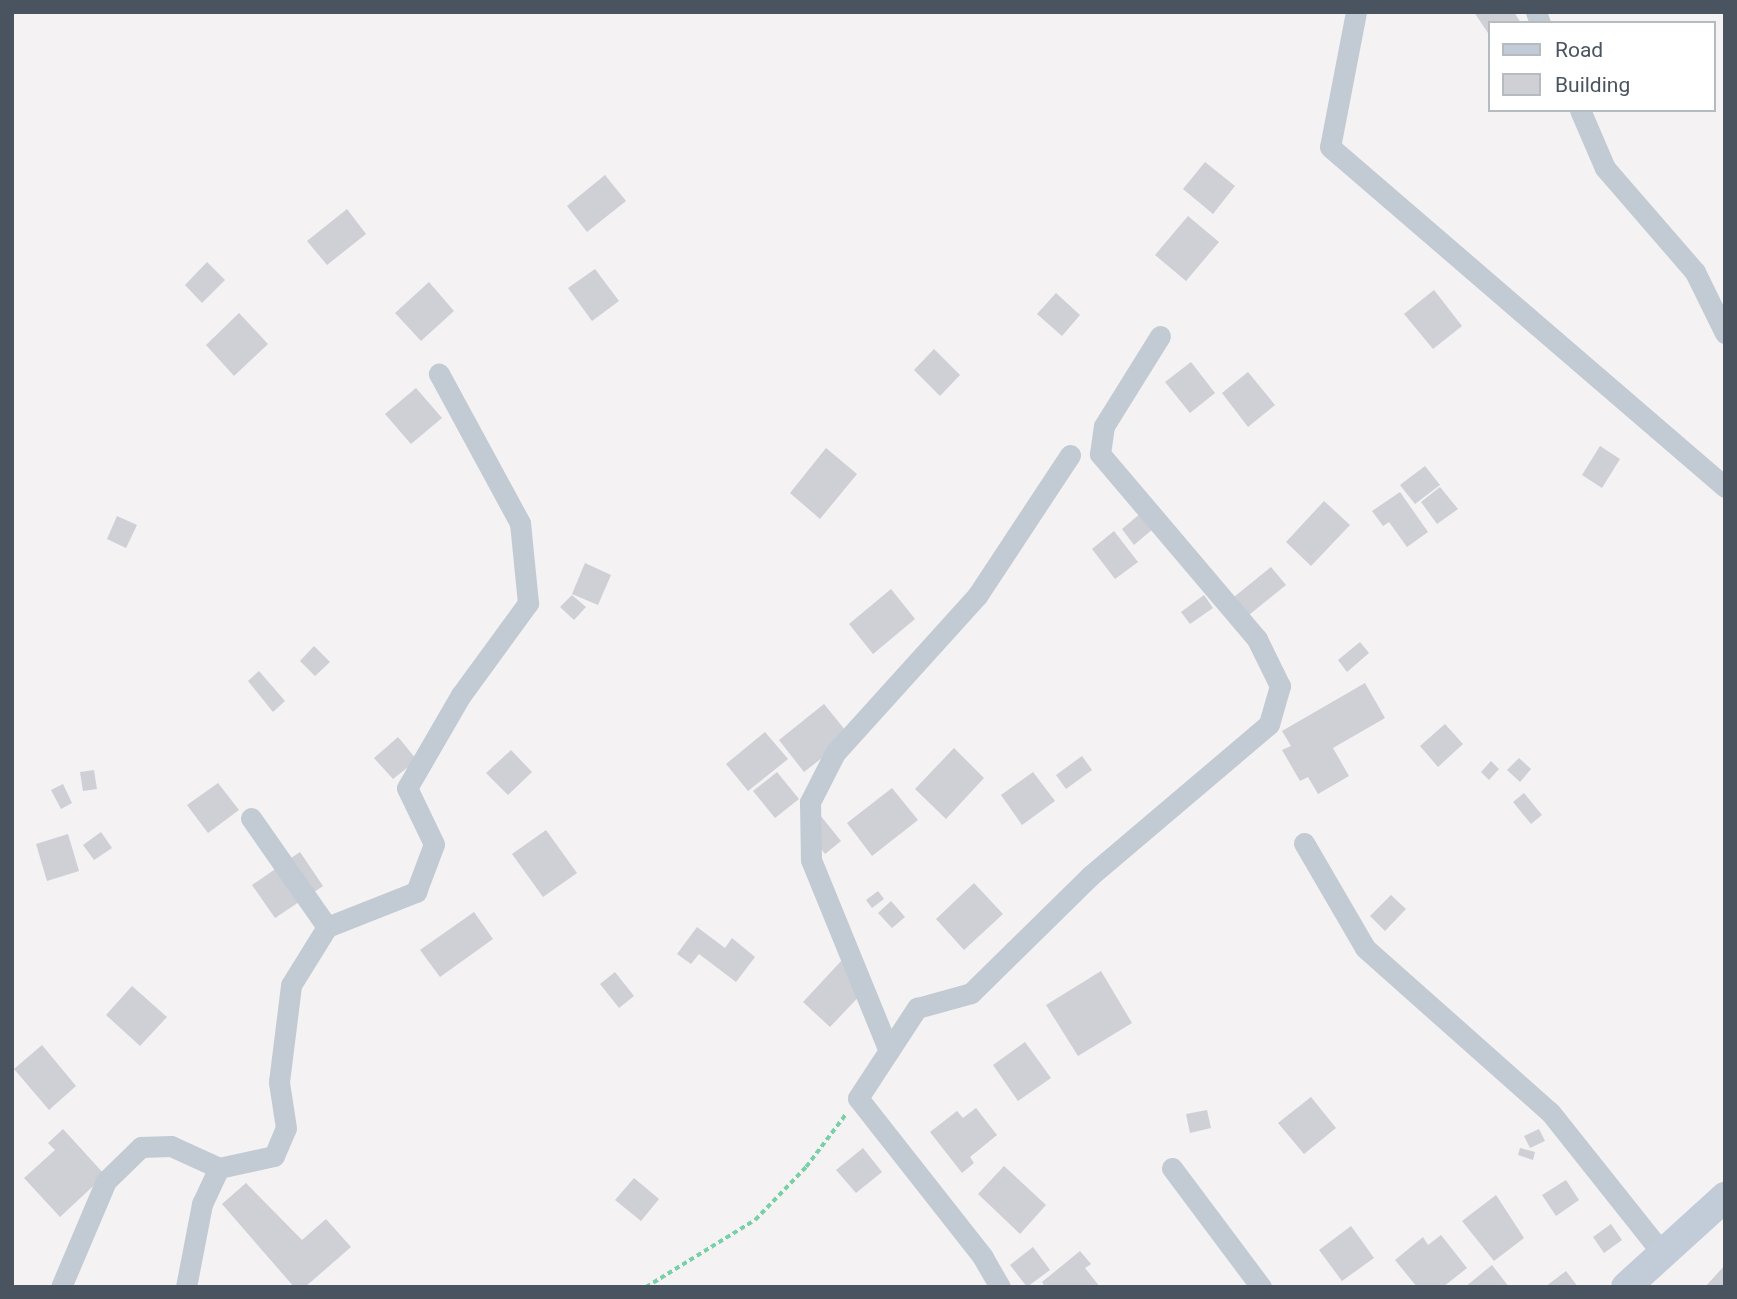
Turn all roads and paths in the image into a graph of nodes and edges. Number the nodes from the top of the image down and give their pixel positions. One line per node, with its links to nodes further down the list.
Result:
1 (1356, 12): 7 (street)
2 (1581, 112): 3 (street)
3 (1725, 333)
4 (1160, 336): 11 (street)
5 (439, 374): 10 (street)
6 (1070, 455): 11 (street)
7 (1725, 487)
8 (251, 818): 10 (street)
9 (1304, 843): 16 (street)
10 (327, 927): 13 (street)
11 (889, 1051): 12 (street)
12 (858, 1098): 20 (path); 21 (street)
13 (219, 1168): 18 (street); 19 (street)
14 (1171, 1168): 22 (street)
15 (1725, 1197): 16 (street)
16 (1663, 1254): 17 (street)
17 (1638, 1283)
18 (61, 1287)
19 (186, 1287)
20 (646, 1287)
21 (1000, 1287)
22 (1261, 1287)

